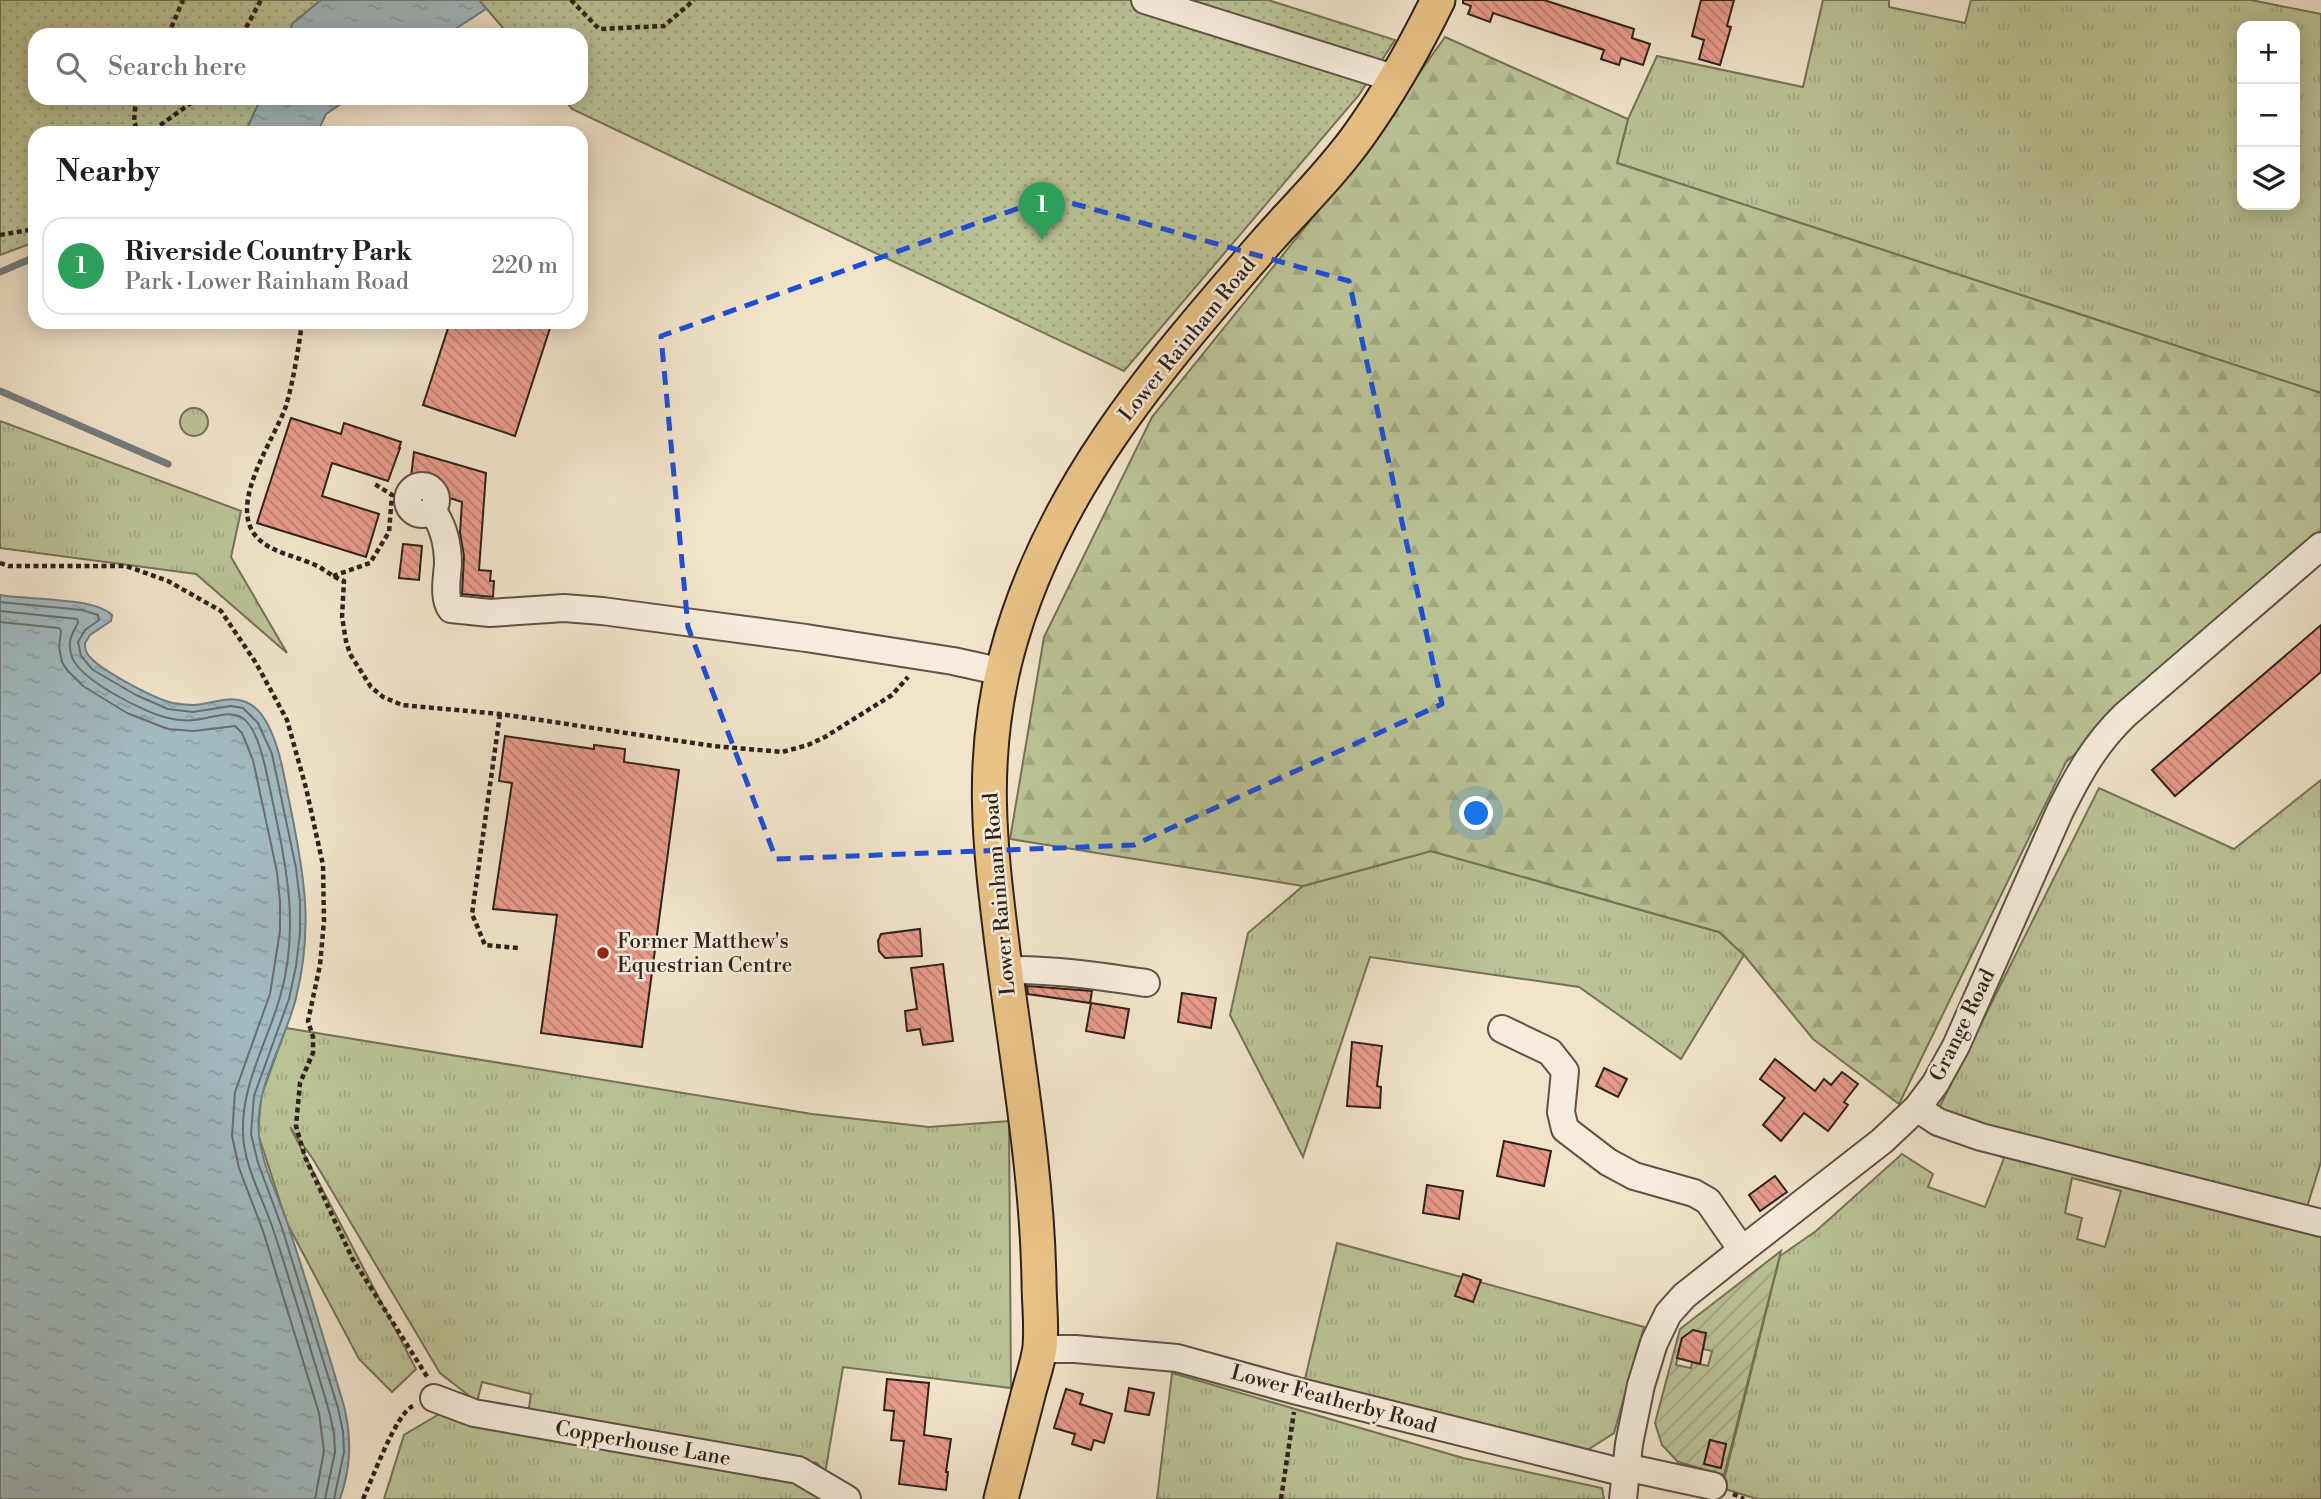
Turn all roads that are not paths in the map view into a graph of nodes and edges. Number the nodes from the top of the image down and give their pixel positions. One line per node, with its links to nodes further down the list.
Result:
1 (1145, 0): 3 (street)
2 (1438, 0): 3 (main road, Lower Rainham Road)
3 (1396, 79): 6 (main road, Lower Rainham Road)
4 (432, 510): 6 (street)
5 (2321, 546): 10 (street, Grange Road)
6 (1003, 672): 7 (main road, Lower Rainham Road)
7 (1006, 970): 8 (street); 13 (main road, Lower Rainham Road)
8 (1146, 983)
9 (1502, 1030): 12 (street)
10 (1917, 1108): 11 (street); 12 (street, Grange Road)
11 (2321, 1223)
12 (1742, 1250): 15 (street, Grange Road)
13 (1040, 1349): 15 (street, Lower Featherby Road); 18 (main road, Lower Rainham Road)
14 (434, 1398): 17 (street, Copperhouse Lane)
15 (1625, 1470): 16 (street, Lower Featherby Road); 19 (street, Grange Road)
16 (1713, 1486)
17 (847, 1499)
18 (1001, 1499)
19 (1623, 1499)

